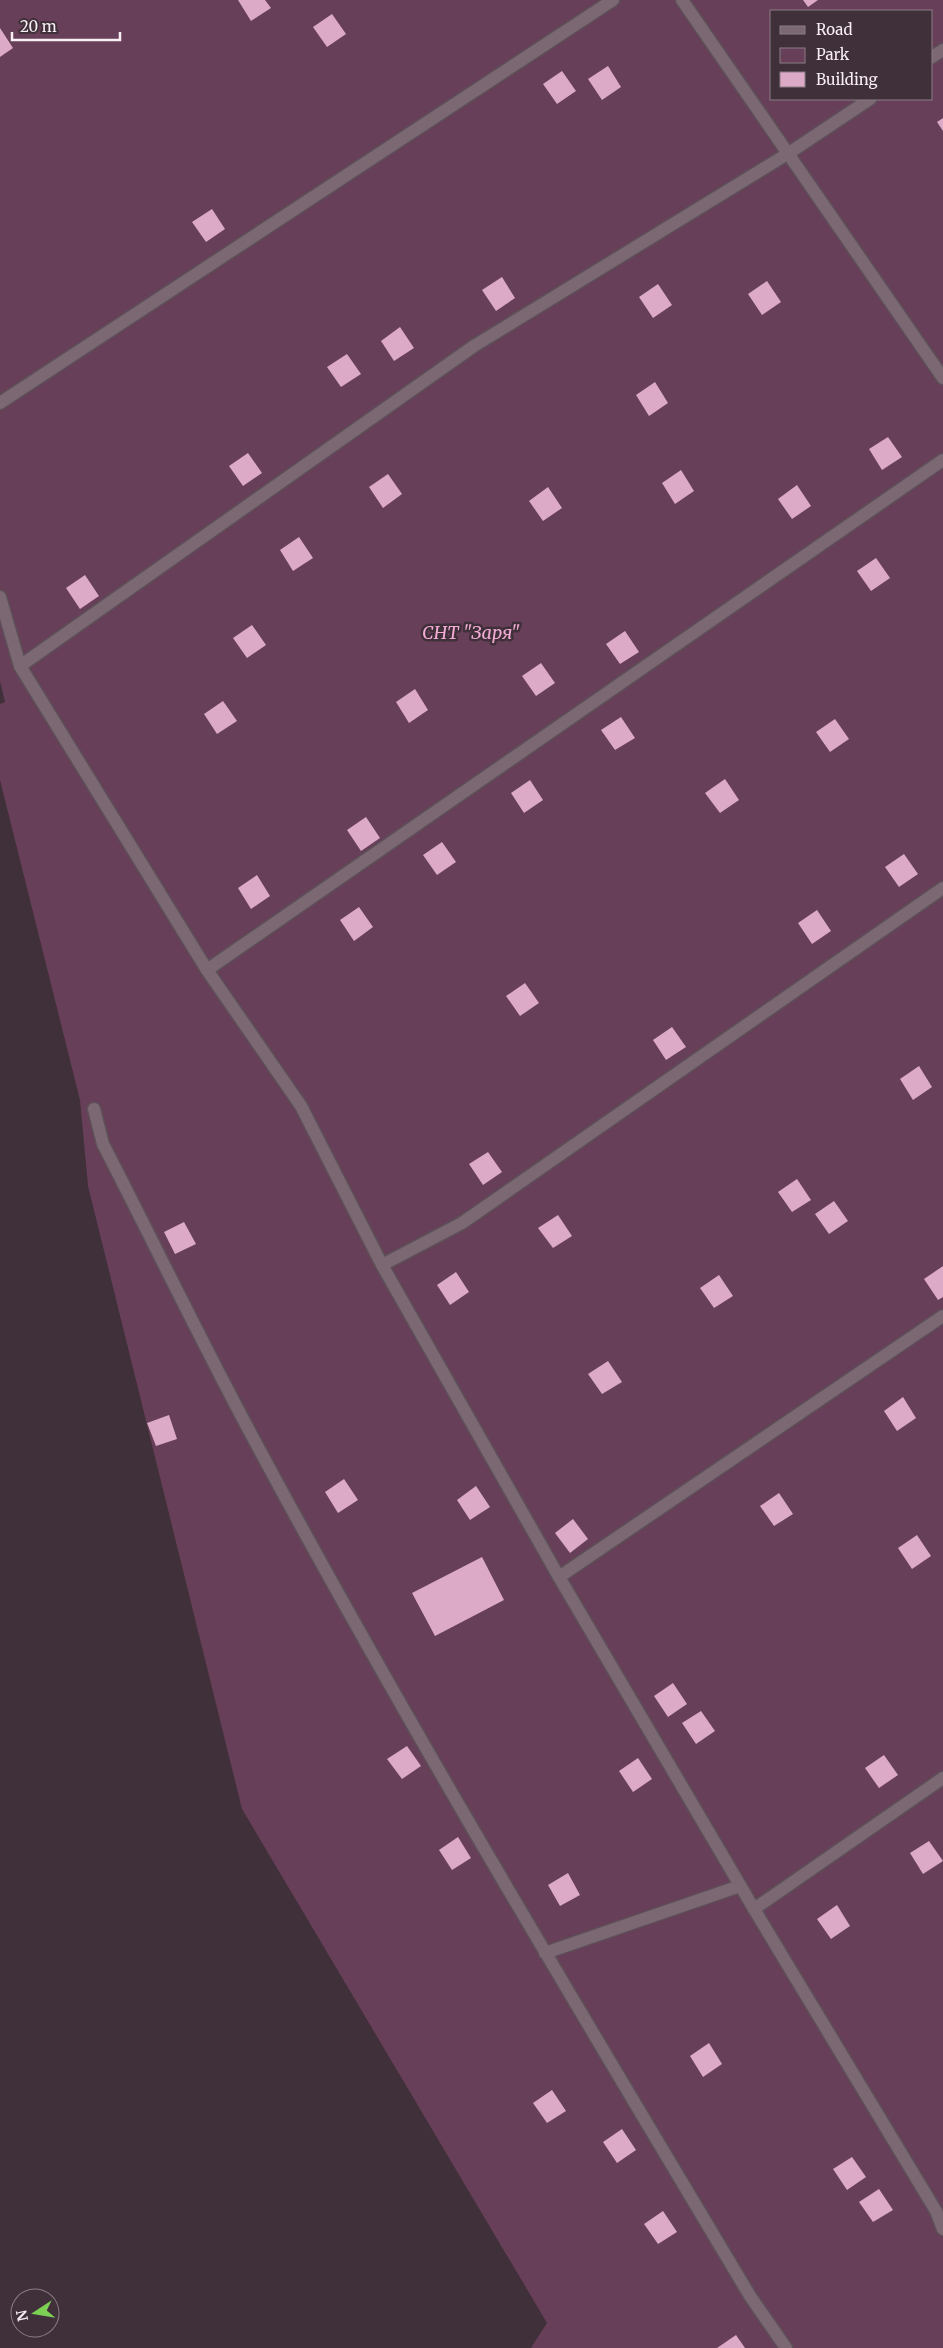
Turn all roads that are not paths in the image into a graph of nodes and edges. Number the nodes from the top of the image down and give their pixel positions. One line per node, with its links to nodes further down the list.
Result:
1 (613, 0): 6 (street)
2 (682, 0): 4 (street)
3 (868, 100): 4 (street)
4 (789, 153): 5 (street); 9 (street)
5 (943, 378)
6 (0, 403)
7 (943, 460): 11 (street)
8 (0, 597): 9 (street)
9 (20, 666): 11 (street)
10 (943, 888): 13 (street)
11 (207, 970): 13 (street)
12 (94, 1109): 19 (street)
13 (382, 1265): 15 (street)
14 (943, 1316): 15 (street)
15 (558, 1578): 17 (street)
16 (943, 1778): 18 (street)
17 (740, 1886): 18 (street); 19 (street)
18 (754, 1909): 20 (street)
19 (545, 1953): 22 (street)
20 (940, 2209): 21 (street)
21 (943, 2229)
22 (786, 2348)

